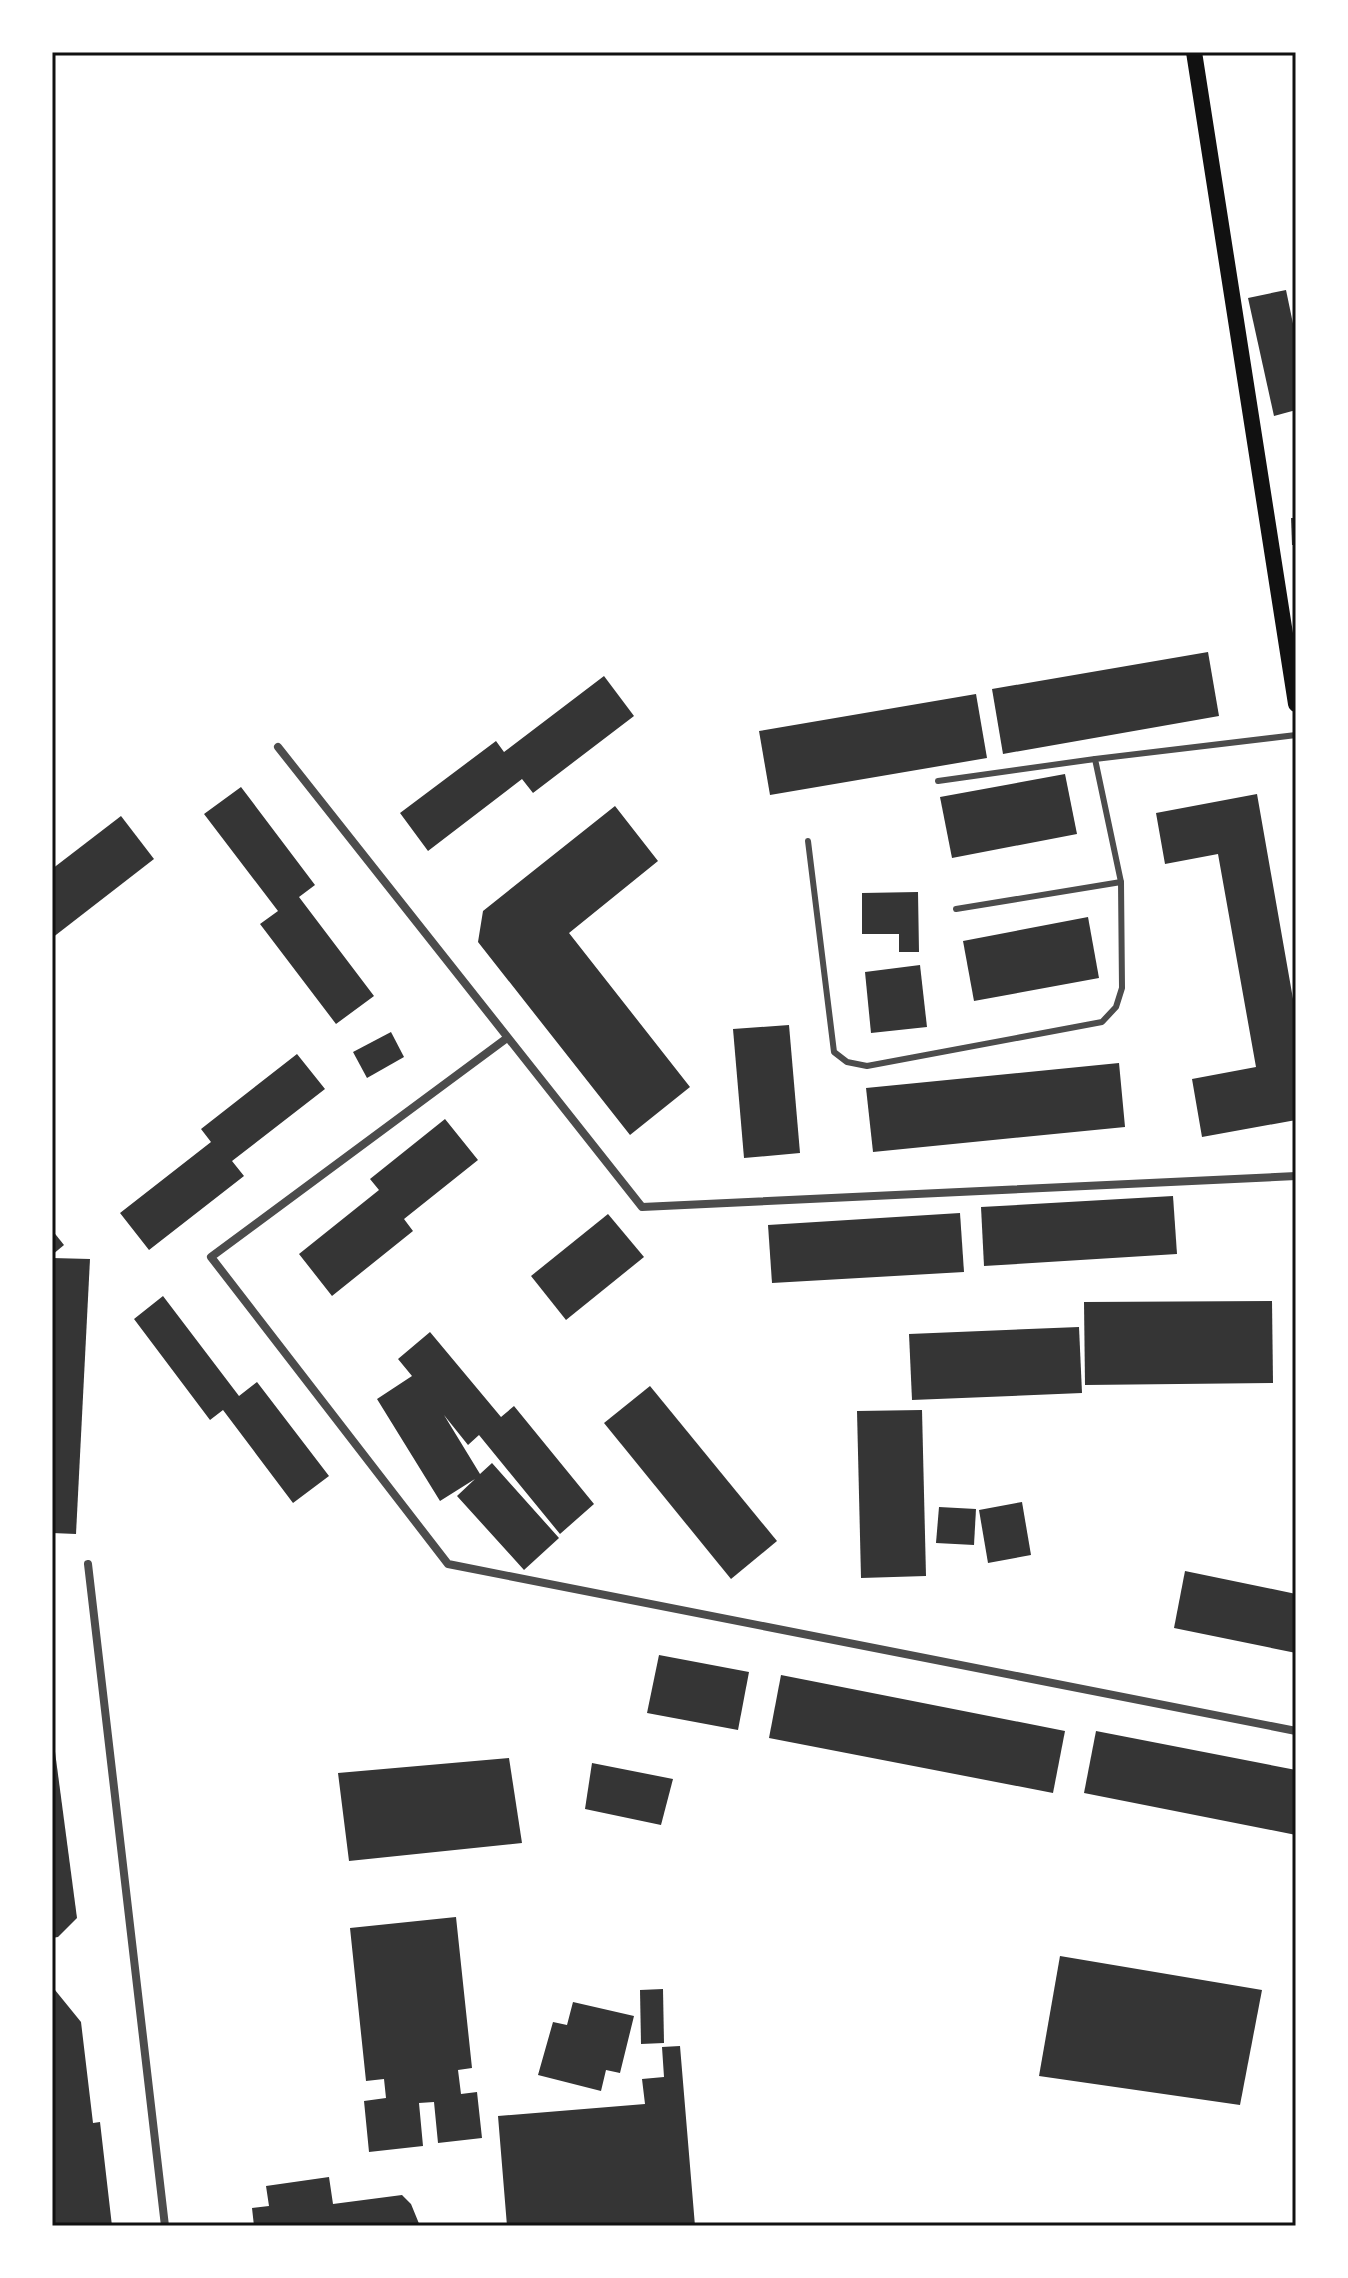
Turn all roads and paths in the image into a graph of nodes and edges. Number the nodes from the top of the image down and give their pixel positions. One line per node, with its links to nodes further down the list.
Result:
1 (1194, 52): 2 (main road)
2 (1290, 621): 3 (main road)
3 (1296, 704)
4 (1296, 735): 6 (lane)
5 (278, 747): 11 (street)
6 (1095, 759): 7 (lane); 9 (lane)
7 (938, 781)
8 (808, 841): 9 (lane)
9 (1121, 882): 10 (lane)
10 (956, 909)
11 (507, 1038): 12 (street); 14 (street)
12 (1296, 1176)
13 (88, 1564): 15 (street)
14 (1296, 1731)
15 (165, 2226)

